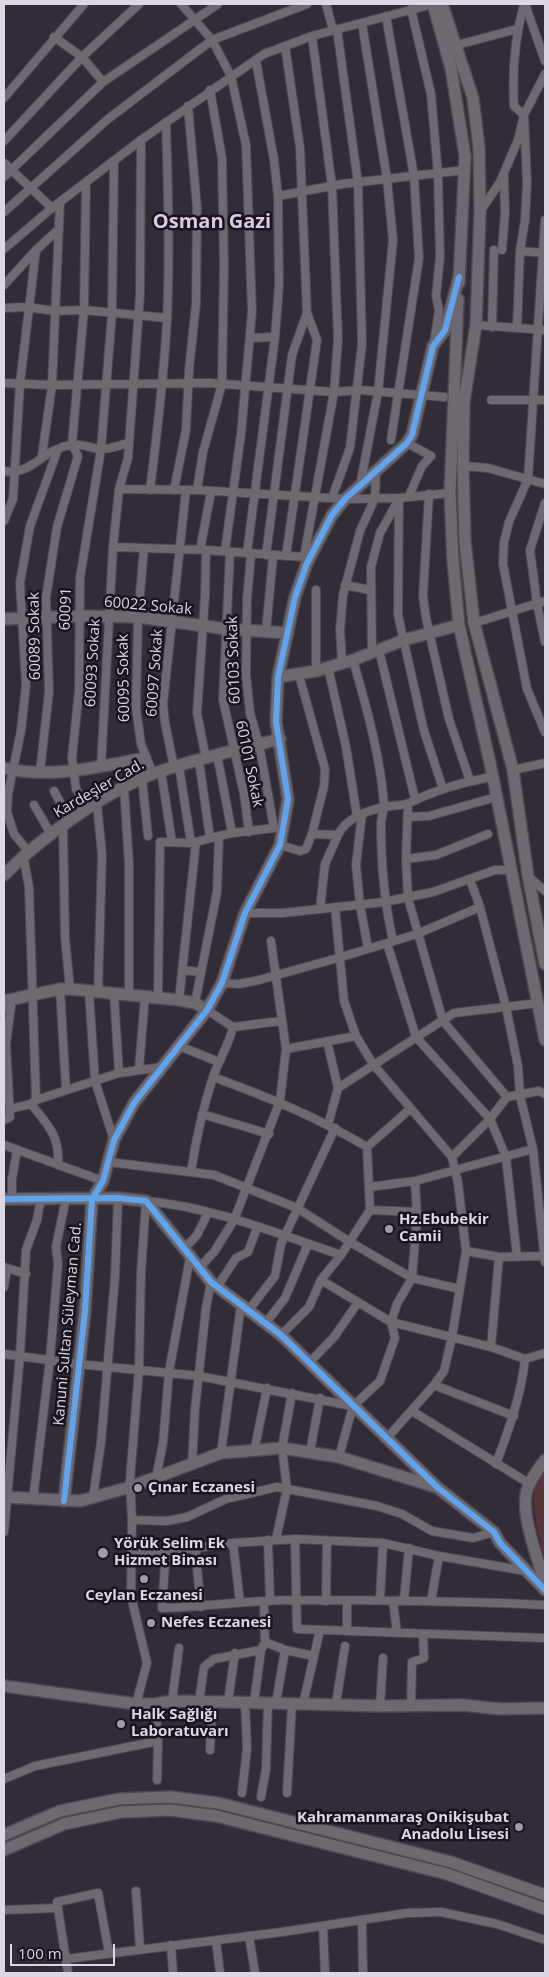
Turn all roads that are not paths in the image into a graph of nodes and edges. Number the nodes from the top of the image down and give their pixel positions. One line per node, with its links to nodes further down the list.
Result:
1 (84, 4): 17 (street)
2 (139, 4): 21 (street)
3 (181, 4): 12 (street, 60101 Sokak)
4 (218, 4): 12 (street)
5 (307, 4): 18 (street)
6 (326, 4): 15 (street)
7 (433, 4): 10 (street); 38 (street)
8 (442, 4): 19 (street)
9 (524, 4): 14 (street); 23 (street)
10 (411, 9): 11 (street); 39 (street)
11 (386, 16): 13 (street); 40 (street)
12 (193, 19): 18 (street, 60101 Sokak); 26 (street)
13 (362, 23): 15 (street); 42 (street)
14 (517, 29): 19 (street); 30 (street)
15 (335, 30): 16 (street); 44 (street)
16 (312, 36): 20 (street); 45 (street)
17 (54, 37): 21 (street); 28 (street)
18 (212, 40): 25 (street, 60101 Sokak); 46 (street)
19 (457, 45): 52 (street)
20 (285, 46): 22 (street); 47 (street)
21 (82, 57): 26 (street); 33 (street)
22 (256, 61): 25 (street); 48 (street, 60103 Sokak)
23 (545, 61)
24 (545, 74): 30 (street)
25 (231, 76): 27 (street); 74 (street, 60101 Sokak)
26 (103, 82): 37 (street)
27 (210, 90): 29 (street); 83 (street)
28 (4, 98)
29 (188, 106): 31 (street); 81 (street)
30 (524, 115): 36 (street); 57 (street)
31 (166, 122): 32 (street); 68 (street)
32 (141, 140): 34 (street); 67 (street, 60093 Sokak)
33 (4, 141)
34 (114, 161): 43 (street); 65 (street, 60091)
35 (4, 163): 37 (street)
36 (506, 169): 52 (street); 70 (street)
37 (12, 170): 41 (street); 46 (street)
38 (465, 170): 39 (street); 59 (street)
39 (438, 174): 40 (street); 75 (street)
40 (414, 176): 42 (street); 92 (street)
41 (4, 177)
42 (387, 179): 44 (street); 91 (street)
43 (86, 183): 49 (street); 63 (street, 60089 Sokak)
44 (358, 183): 45 (street); 90 (street)
45 (332, 186): 47 (street); 89 (street)
46 (32, 187): 50 (street); 51 (street)
47 (302, 192): 48 (street); 66 (street)
48 (278, 196): 73 (street, 60103 Sokak)
49 (60, 202): 50 (street); 54 (street)
50 (52, 208): 55 (street)
51 (4, 212)
52 (480, 212): 69 (street)
53 (545, 220): 58 (street)
54 (59, 229): 56 (street); 64 (street)
55 (4, 249)
56 (36, 250): 60 (street); 61 (street)
57 (520, 252): 58 (street); 71 (street)
58 (544, 253): 72 (street)
59 (459, 277): 75 (street); 118 (street)
60 (4, 285)
61 (27, 307): 62 (street); 64 (street); 77 (street)
62 (4, 308)
63 (84, 310): 64 (street); 65 (street); 78 (street, 60089 Sokak)
64 (56, 311): 84 (street)
65 (112, 313): 67 (street); 79 (street, 60091)
66 (307, 313): 87 (street); 88 (street)
67 (138, 316): 68 (street); 82 (street, 60093 Sokak)
68 (167, 318): 80 (street)
69 (476, 325): 70 (street); 105 (street)
70 (492, 327): 71 (street)
71 (517, 328): 72 (street)
72 (542, 330): 95 (street)
73 (275, 337): 74 (street); 86 (street, 60103 Sokak)
74 (250, 338): 85 (street, 60101 Sokak)
75 (433, 346): 93 (street)
76 (4, 382): 77 (street)
77 (20, 382): 84 (street); 108 (street)
78 (79, 383): 79 (street); 84 (street); 101 (street, 60089 Sokak)
79 (107, 383): 82 (street); 103 (street, 60091)
80 (163, 383): 81 (street); 82 (street); 113 (street)
81 (189, 383): 83 (street); 114 (street)
82 (134, 384): 100 (street, 60093 Sokak)
83 (222, 384): 85 (street); 116 (street)
84 (52, 385): 104 (street)
85 (247, 385): 86 (street); 119 (street, 60101 Sokak)
86 (268, 388): 87 (street); 120 (street, 60103 Sokak)
87 (288, 388): 88 (street); 122 (street)
88 (312, 391): 89 (street); 124 (street)
89 (334, 392): 90 (street); 125 (street)
90 (355, 392): 91 (street); 126 (street)
91 (378, 392): 92 (street); 111 (street)
92 (399, 394): 93 (street); 99 (street)
93 (421, 395): 94 (street); 98 (street)
94 (444, 397)
95 (534, 398): 96 (street); 97 (street); 109 (street)
96 (490, 400)
97 (545, 400)
98 (410, 439): 107 (street, Kanuni Sultan Süleyman Cad.); 123 (street)
99 (391, 440)
100 (130, 443): 103 (street); 112 (street, 60093 Sokak)
101 (72, 444): 102 (street); 103 (street); 147 (street, 60089 Sokak)
102 (58, 449): 104 (street); 150 (street)
103 (101, 450): 148 (street, 60091)
104 (42, 456): 108 (street)
105 (463, 466): 109 (street); 154 (street)
106 (4, 471): 108 (street)
107 (376, 472): 111 (street, Kanuni Sultan Süleyman Cad.); 127 (street)
108 (15, 473): 131 (street)
109 (528, 479): 110 (street); 146 (street)
110 (545, 484)
111 (360, 486): 129 (street, Kanuni Sultan Süleyman Cad.)
112 (119, 489): 113 (street); 132 (street, 60093 Sokak)
113 (150, 490): 114 (street)
114 (174, 490): 115 (street)
115 (186, 490): 116 (street); 134 (street, 60097 Sokak)
116 (197, 490): 117 (street)
117 (211, 492): 119 (street); 135 (street)
118 (450, 493): 121 (street); 155 (street)
119 (232, 494): 120 (street); 136 (street, 60101 Sokak)
120 (253, 494): 122 (street); 137 (street, 60103 Sokak)
121 (429, 494): 123 (street); 161 (street)
122 (273, 495): 124 (street); 138 (street)
123 (409, 496): 128 (street)
124 (295, 497): 125 (street); 139 (street)
125 (313, 498): 126 (street); 140 (street)
126 (332, 498): 129 (street)
127 (375, 498): 128 (street); 129 (street); 141 (street)
128 (400, 498): 143 (street); 162 (street)
129 (345, 499): 140 (street, Kanuni Sultan Süleyman Cad.)
130 (545, 503): 145 (street)
131 (4, 521)
132 (113, 548): 133 (street); 149 (street, 60093 Sokak)
133 (144, 548): 134 (street); 151 (street, 60095 Sokak)
134 (178, 549): 135 (street); 153 (street, 60097 Sokak)
135 (203, 550): 136 (street); 156 (street)
136 (227, 552): 137 (street); 157 (street, 60101 Sokak)
137 (249, 554): 138 (street); 158 (street, 60103 Sokak)
138 (270, 556): 139 (street); 159 (street)
139 (286, 556): 140 (street)
140 (306, 560): 160 (street, Kanuni Sultan Süleyman Cad.)
141 (345, 585): 143 (street); 165 (street)
142 (316, 590): 167 (street)
143 (370, 590): 164 (street)
144 (545, 601): 145 (street)
145 (537, 604): 146 (street); 163 (street)
146 (512, 611): 154 (street); 170 (street)
147 (46, 616): 148 (street, 60022 Sokak); 150 (street, 60022 Sokak); 184 (street, 60089 Sokak)
148 (79, 616): 149 (street, 60022 Sokak); 183 (street, 60091)
149 (109, 616): 151 (street, 60022 Sokak); 180 (street, 60093 Sokak)
150 (21, 617): 152 (street, 60022 Sokak); 181 (street)
151 (138, 617): 153 (street, 60022 Sokak); 175 (street, 60095 Sokak)
152 (4, 619)
153 (172, 621): 156 (street, 60022 Sokak); 179 (street, 60097 Sokak)
154 (474, 623): 182 (street)
155 (460, 625): 161 (street); 177 (street)
156 (203, 626): 157 (street, 60022 Sokak); 176 (street)
157 (227, 629): 158 (street, 60022 Sokak); 173 (street, 60101 Sokak)
158 (247, 630): 159 (street, 60022 Sokak); 172 (street, 60103 Sokak)
159 (266, 632): 160 (street, 60022 Sokak)
160 (288, 633): 169 (street, Kanuni Sultan Süleyman Cad.)
161 (428, 635): 162 (street); 188 (street)
162 (404, 640): 164 (street); 190 (street)
163 (545, 642)
164 (375, 652): 165 (street); 193 (street)
165 (347, 661): 166 (street); 197 (street)
166 (328, 667): 167 (street); 198 (street)
167 (316, 671): 168 (street)
168 (299, 675): 169 (street); 205 (street)
169 (278, 677): 171 (street, Kanuni Sultan Süleyman Cad.)
170 (545, 732)
171 (280, 739): 172 (street, Kardeşler Cad.); 201 (street, Kanuni Sultan Süleyman Cad.)
172 (259, 744): 173 (street, Kardeşler Cad.); 201 (street, 60103 Sokak)
173 (234, 750): 174 (street, Kardeşler Cad.); 202 (street, 60101 Sokak)
174 (217, 754): 176 (street, Kardeşler Cad.); 203 (street)
175 (145, 758): 180 (street); 185 (street, 60095 Sokak)
176 (202, 760): 179 (street, Kardeşler Cad.); 210 (street)
177 (490, 763): 182 (street); 187 (street)
178 (545, 763): 182 (street)
179 (176, 766): 185 (street, Kardeşler Cad.); 212 (street, 60097 Sokak)
180 (101, 767): 183 (street)
181 (8, 769): 184 (street); 214 (street)
182 (512, 769): 187 (street); 218 (street)
183 (73, 771): 184 (street); 196 (street, 60091)
184 (40, 772)
185 (157, 773): 186 (street, Kardeşler Cad.); 211 (street, 60095 Sokak)
186 (142, 779): 189 (street, Kardeşler Cad.); 208 (street)
187 (490, 780): 188 (street); 216 (street)
188 (470, 781): 190 (street)
189 (124, 788): 196 (street, Kardeşler Cad.); 242 (street)
190 (443, 789): 193 (street)
191 (54, 791): 200 (street)
192 (489, 798): 199 (street)
193 (415, 799): 195 (street)
194 (34, 804): 204 (street)
195 (408, 804): 197 (street); 199 (street)
196 (93, 807): 200 (street, Kardeşler Cad.); 239 (street)
197 (384, 807): 198 (street); 222 (street)
198 (359, 815): 207 (street); 223 (street)
199 (408, 817): 215 (street)
200 (67, 824): 204 (street, Kardeşler Cad.); 238 (street)
201 (278, 827): 202 (street); 213 (street, Kanuni Sultan Süleyman Cad.)
202 (249, 832): 203 (street)
203 (232, 833): 209 (street)
204 (51, 834): 214 (street, Kardeşler Cad.)
205 (312, 834): 207 (street); 213 (street)
206 (488, 834): 215 (street)
207 (338, 835): 226 (street)
208 (148, 836)
209 (219, 836): 210 (street); 235 (street)
210 (210, 838): 212 (street)
211 (172, 842): 212 (street); 244 (street)
212 (193, 842): 234 (street, 60097 Sokak)
213 (280, 845): 227 (street, Kanuni Sultan Süleyman Cad.)
214 (25, 853): 217 (street, Kardeşler Cad.); 241 (street)
215 (406, 859): 221 (street)
216 (511, 870): 219 (street); 248 (street)
217 (4, 874)
218 (528, 876): 220 (street); 233 (street)
219 (470, 880): 221 (street); 225 (street)
220 (545, 891)
221 (408, 898): 222 (street); 228 (street)
222 (384, 902): 223 (street); 230 (street)
223 (360, 905): 224 (street); 231 (street)
224 (335, 907): 226 (street); 232 (street)
225 (480, 907): 228 (street); 249 (street)
226 (320, 909): 227 (street)
227 (245, 913): 237 (street, Kanuni Sultan Süleyman Cad.)
228 (417, 934): 230 (street); 253 (street)
229 (270, 941): 236 (street)
230 (390, 942): 231 (street); 256 (street)
231 (368, 948): 232 (street)
232 (338, 958): 236 (street); 255 (street)
233 (545, 964)
234 (182, 970): 235 (street); 246 (street, 60097 Sokak)
235 (200, 972): 247 (street)
236 (274, 977): 237 (street); 252 (street)
237 (222, 983): 251 (street, Kanuni Sultan Süleyman Cad.)
238 (65, 989): 239 (street); 241 (street); 269 (street)
239 (93, 992): 240 (street); 267 (street)
240 (114, 994): 242 (street); 265 (street)
241 (33, 995): 245 (street); 273 (street)
242 (129, 996): 243 (street)
243 (145, 997): 244 (street); 264 (street)
244 (158, 998): 246 (street)
245 (8, 1000): 250 (street); 275 (street)
246 (179, 1000): 247 (street)
247 (195, 1003): 251 (street)
248 (539, 1003): 249 (street); 257 (street)
249 (506, 1007): 253 (street); 271 (street)
250 (4, 1009)
251 (207, 1010): 254 (street); 259 (street, Kanuni Sultan Süleyman Cad.)
252 (281, 1020): 254 (street); 260 (street)
253 (443, 1021): 256 (street); 272 (street)
254 (233, 1027): 261 (street)
255 (356, 1036): 258 (street); 262 (street)
256 (416, 1037): 262 (street); 278 (street)
257 (545, 1040)
258 (327, 1042): 260 (street); 268 (street)
259 (179, 1046): 261 (street); 263 (street, Kanuni Sultan Süleyman Cad.)
260 (286, 1049): 274 (street)
261 (219, 1062): 266 (street)
262 (373, 1064): 268 (street); 276 (street)
263 (162, 1067): 264 (street); 282 (street, Kanuni Sultan Süleyman Cad.)
264 (139, 1068): 265 (street)
265 (118, 1072): 267 (street)
266 (213, 1077): 274 (street); 277 (street)
267 (95, 1081): 269 (street); 282 (street)
268 (338, 1088): 280 (street)
269 (66, 1090): 273 (street)
270 (545, 1094): 271 (street)
271 (520, 1096): 272 (street); 285 (street)
272 (507, 1097): 278 (street)
273 (34, 1102): 275 (street); 290 (street)
274 (280, 1102): 280 (street); 281 (street)
275 (10, 1109): 279 (street)
276 (410, 1109): 284 (street); 287 (street)
277 (202, 1114): 281 (street); 292 (street)
278 (490, 1119): 287 (street); 288 (street)
279 (4, 1120)
280 (331, 1126): 284 (street); 303 (street)
281 (269, 1134): 296 (street)
282 (114, 1140): 289 (street, Kanuni Sultan Süleyman Cad.)
283 (4, 1145): 286 (street)
284 (366, 1147): 295 (street)
285 (533, 1149): 288 (street); 317 (street)
286 (17, 1150): 290 (street); 301 (street)
287 (452, 1157): 291 (street)
288 (506, 1157): 291 (street); 315 (street)
289 (109, 1162): 292 (street); 293 (street, Kanuni Sultan Süleyman Cad.)
290 (58, 1164): 293 (street)
291 (456, 1169): 294 (street); 312 (street)
292 (191, 1172): 296 (street)
293 (103, 1181): 300 (street, Kanuni Sultan Süleyman Cad.)
294 (416, 1181): 295 (street); 306 (street)
295 (369, 1187): 304 (street)
296 (247, 1188): 303 (street); 307 (street)
297 (41, 1198): 298 (street); 301 (street); 320 (street)
298 (66, 1198): 300 (street); 336 (street)
299 (118, 1198): 300 (street); 302 (street); 340 (street)
300 (92, 1199): 339 (street, Kanuni Sultan Süleyman Cad.)
301 (6, 1200)
302 (146, 1200): 305 (street); 313 (street); 341 (street)
303 (297, 1208): 309 (street); 310 (street)
304 (370, 1210): 306 (street); 310 (street)
305 (208, 1212): 307 (street); 313 (street)
306 (417, 1212): 321 (street)
307 (234, 1220): 308 (street); 319 (street)
308 (257, 1228): 309 (street); 323 (street)
309 (284, 1237): 311 (street); 327 (street)
310 (350, 1242): 314 (street); 321 (street)
311 (308, 1244): 314 (street); 329 (street)
312 (466, 1251): 316 (street); 325 (street)
313 (187, 1253): 319 (street); 342 (street)
314 (342, 1255): 322 (street)
315 (517, 1256): 316 (street); 317 (street)
316 (499, 1257): 332 (street)
317 (544, 1259)
318 (5, 1268): 320 (street); 324 (street)
319 (199, 1268): 323 (street)
320 (26, 1274): 335 (street)
321 (412, 1278): 325 (street); 328 (street)
322 (322, 1280): 326 (street); 330 (street)
323 (214, 1285): 327 (street); 343 (street)
324 (4, 1286)
325 (460, 1289): 331 (street)
326 (357, 1304): 328 (street); 338 (street)
327 (244, 1308): 329 (street); 344 (street)
328 (391, 1322): 331 (street); 349 (street)
329 (265, 1324): 330 (street)
330 (281, 1335): 338 (street)
331 (452, 1338): 332 (street); 345 (street)
332 (491, 1347): 337 (street)
333 (545, 1353): 337 (street)
334 (4, 1354): 335 (street)
335 (20, 1355): 336 (street); 366 (street)
336 (50, 1359): 339 (street); 368 (street)
337 (525, 1359): 351 (street)
338 (309, 1363): 349 (street)
339 (78, 1364): 340 (street); 369 (street, Kanuni Sultan Süleyman Cad.)
340 (106, 1366): 341 (street); 367 (street)
341 (139, 1369): 342 (street); 363 (street)
342 (169, 1372): 343 (street); 361 (street)
343 (200, 1376): 344 (street); 360 (street)
344 (229, 1382): 346 (street); 356 (street)
345 (434, 1385): 350 (street); 351 (street)
346 (267, 1388): 347 (street); 354 (street)
347 (292, 1393): 348 (street); 353 (street)
348 (320, 1398): 349 (street); 355 (street)
349 (353, 1406): 352 (street); 357 (street)
350 (412, 1411): 352 (street); 359 (street)
351 (514, 1416): 359 (street)
352 (388, 1437): 364 (street)
353 (282, 1448): 354 (street); 355 (street); 365 (street)
354 (254, 1452): 356 (street)
355 (310, 1452): 357 (street)
356 (221, 1453): 360 (street)
357 (339, 1457): 364 (street)
358 (545, 1460): 362 (street)
359 (496, 1464): 362 (street)
360 (192, 1465): 361 (street)
361 (156, 1478): 363 (street)
362 (530, 1484): 384 (street)
363 (130, 1487): 367 (street); 370 (street)
364 (438, 1488): 372 (street)
365 (287, 1489): 370 (street); 372 (street); 374 (street)
366 (5, 1497): 368 (street); 371 (street)
367 (93, 1497): 369 (street)
368 (33, 1500): 369 (street)
369 (64, 1501)
370 (132, 1520): 381 (street)
371 (4, 1532)
372 (494, 1532): 383 (street)
373 (295, 1539): 374 (street); 375 (street); 387 (street)
374 (272, 1540): 376 (street); 394 (street)
375 (327, 1541): 377 (street); 389 (street)
376 (233, 1543): 378 (street); 393 (street)
377 (383, 1543): 379 (street); 386 (street)
378 (195, 1548): 380 (street); 396 (street)
379 (409, 1548): 382 (street); 388 (street)
380 (166, 1550): 381 (street); 396 (street)
381 (132, 1552): 416 (street)
382 (439, 1556): 383 (street); 392 (street)
383 (528, 1571): 385 (street)
384 (545, 1583)
385 (545, 1590)
386 (380, 1599): 390 (street); 391 (street)
387 (296, 1600): 389 (street); 394 (street); 397 (street)
388 (404, 1600): 391 (street); 392 (street)
389 (326, 1601): 390 (street)
390 (347, 1601): 398 (street)
391 (393, 1601): 399 (street)
392 (431, 1601): 395 (street)
393 (240, 1602): 394 (street); 396 (street)
394 (267, 1602): 402 (street)
395 (545, 1604)
396 (201, 1607)
397 (320, 1630): 398 (street); 407 (street)
398 (346, 1631): 399 (street)
399 (397, 1633): 400 (street)
400 (423, 1634): 401 (street); 420 (street)
401 (545, 1638)
402 (263, 1646): 405 (street); 406 (street); 414 (street)
403 (345, 1646): 419 (street)
404 (179, 1648): 410 (street)
405 (285, 1650): 407 (street); 415 (street)
406 (235, 1654): 411 (street); 413 (street)
407 (314, 1656): 418 (street)
408 (383, 1658): 421 (street)
409 (4, 1686): 416 (street)
410 (172, 1701): 411 (street); 417 (street)
411 (198, 1702): 412 (street)
412 (212, 1702): 413 (street); 424 (street)
413 (228, 1702): 414 (street)
414 (249, 1703): 415 (street); 428 (street)
415 (272, 1703): 418 (street); 429 (street)
416 (136, 1704): 417 (street)
417 (155, 1704): 423 (street)
418 (298, 1704): 419 (street); 427 (street)
419 (336, 1704): 421 (street)
420 (412, 1705): 421 (street); 422 (street)
421 (380, 1706)
422 (545, 1708)
423 (158, 1741): 425 (street); 426 (street)
424 (210, 1750)
425 (4, 1779)
426 (157, 1780)
427 (287, 1793)
428 (242, 1794)
429 (262, 1797)
430 (4, 1826): 431 (street)
431 (15, 1830): 432 (street); 435 (street)
432 (4, 1835)
433 (4, 1850): 437 (street)
434 (136, 1891): 445 (street)
435 (545, 1895)
436 (58, 1908): 438 (street); 446 (street); 447 (street)
437 (545, 1908)
438 (4, 1910)
439 (362, 1920): 440 (street); 443 (street); 453 (street)
440 (323, 1926): 441 (street); 452 (street)
441 (250, 1936): 442 (street); 451 (street)
442 (216, 1940): 444 (street); 450 (street)
443 (545, 1940)
444 (171, 1945): 445 (street); 449 (street)
445 (140, 1949): 446 (street)
446 (109, 1953): 447 (street)
447 (66, 1958): 448 (street)
448 (68, 1973)
449 (173, 1973)
450 (220, 1973)
451 (254, 1973)
452 (325, 1973)
453 (363, 1973)

